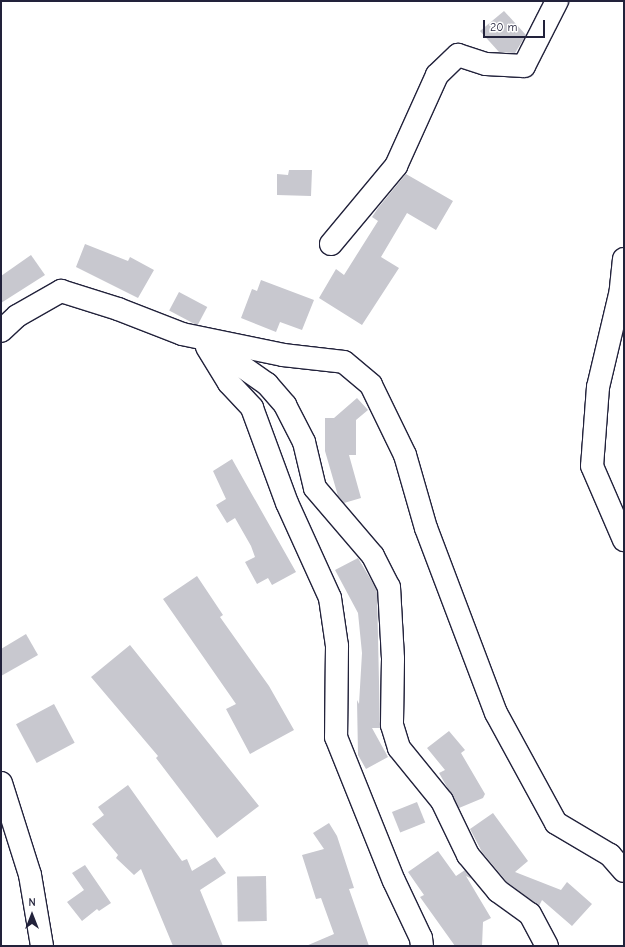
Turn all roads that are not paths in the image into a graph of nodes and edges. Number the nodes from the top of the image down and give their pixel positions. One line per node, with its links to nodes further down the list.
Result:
1 (557, 1): 2 (street)
2 (331, 244)
3 (624, 259): 6 (street)
4 (1, 331): 5 (street)
5 (202, 339): 8 (street); 10 (street); 11 (street)
6 (624, 540)
7 (1, 783): 9 (street)
8 (624, 871)
9 (42, 946)
10 (422, 946)
11 (547, 946)

